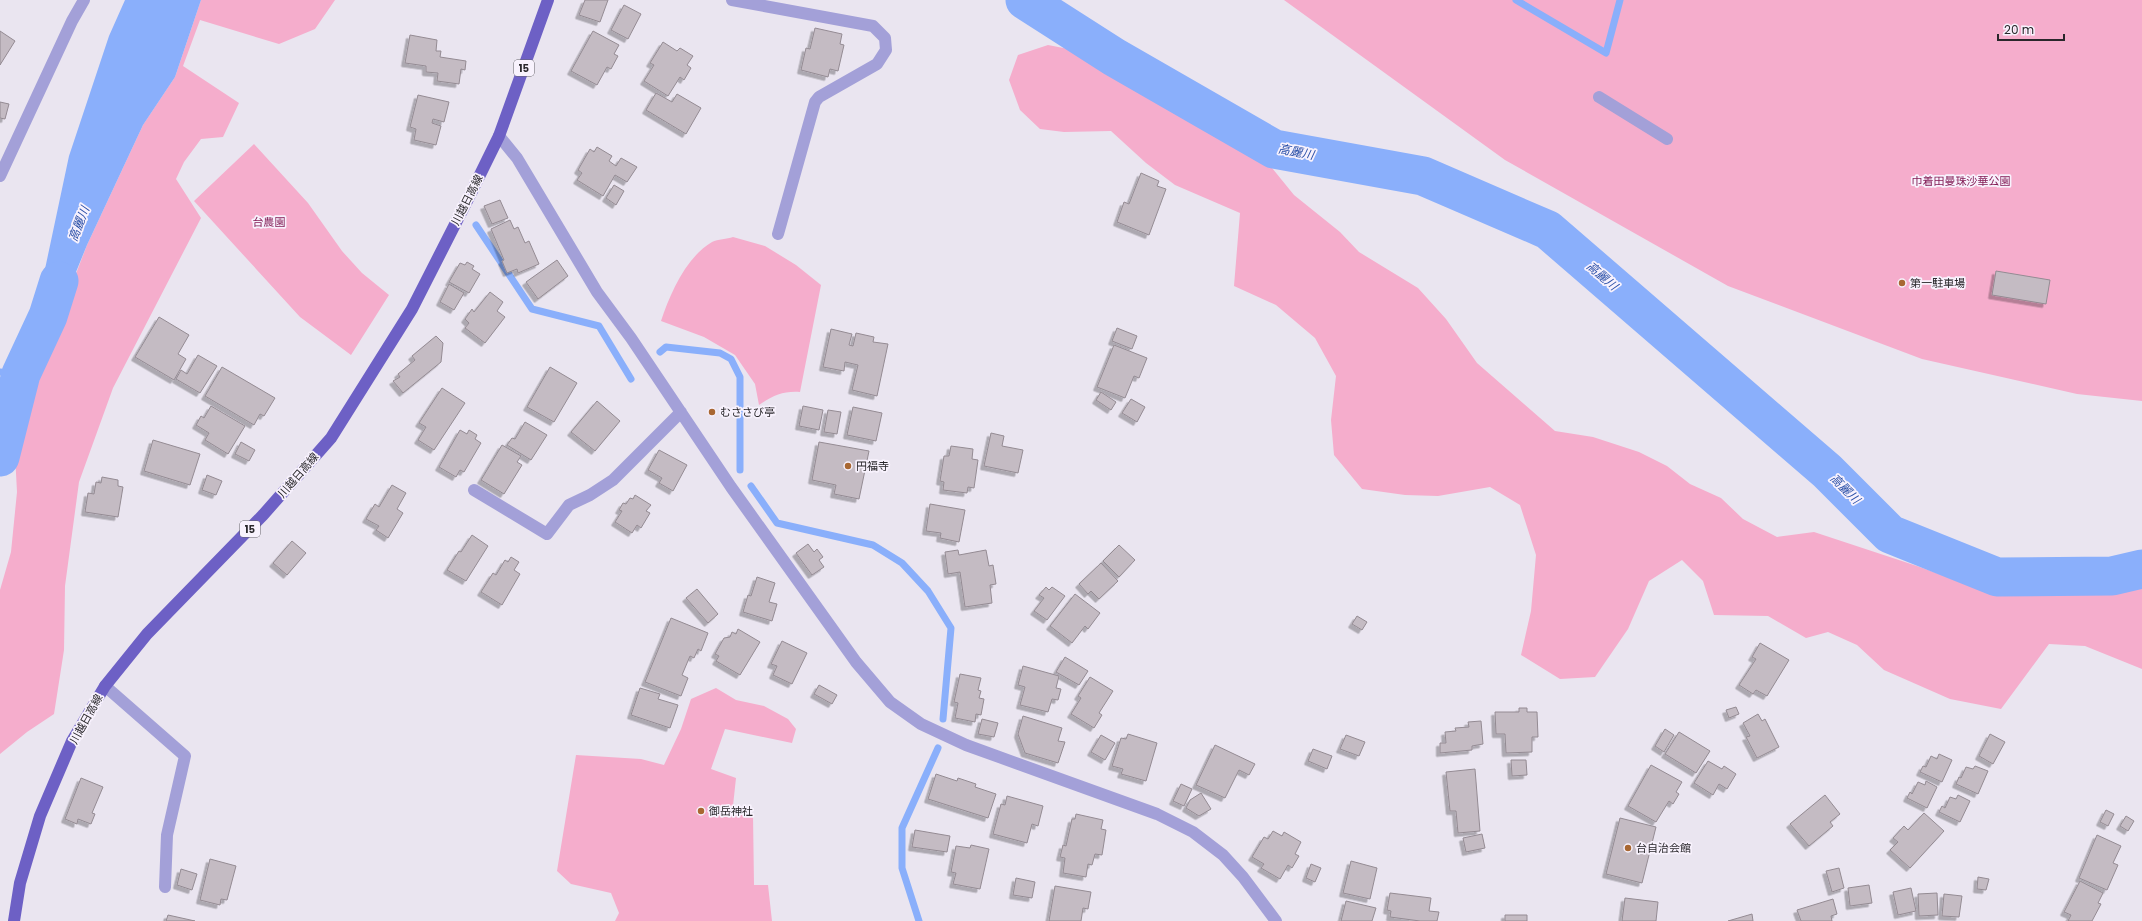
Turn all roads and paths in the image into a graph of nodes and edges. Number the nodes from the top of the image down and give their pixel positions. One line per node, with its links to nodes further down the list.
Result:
1 (84, 0): 7 (street)
2 (548, 0): 5 (main road, 川越日高線 / 15)
3 (732, 0): 8 (street)
4 (1599, 97): 6 (street)
5 (499, 136): 9 (street); 11 (main road, 川越日高線 / 15)
6 (1667, 139)
7 (0, 176)
8 (778, 234)
9 (681, 412): 10 (street); 14 (street)
10 (474, 490)
11 (104, 686): 12 (street); 13 (main road, 川越日高線 / 15)
12 (165, 887)
13 (14, 921)
14 (1276, 921)

